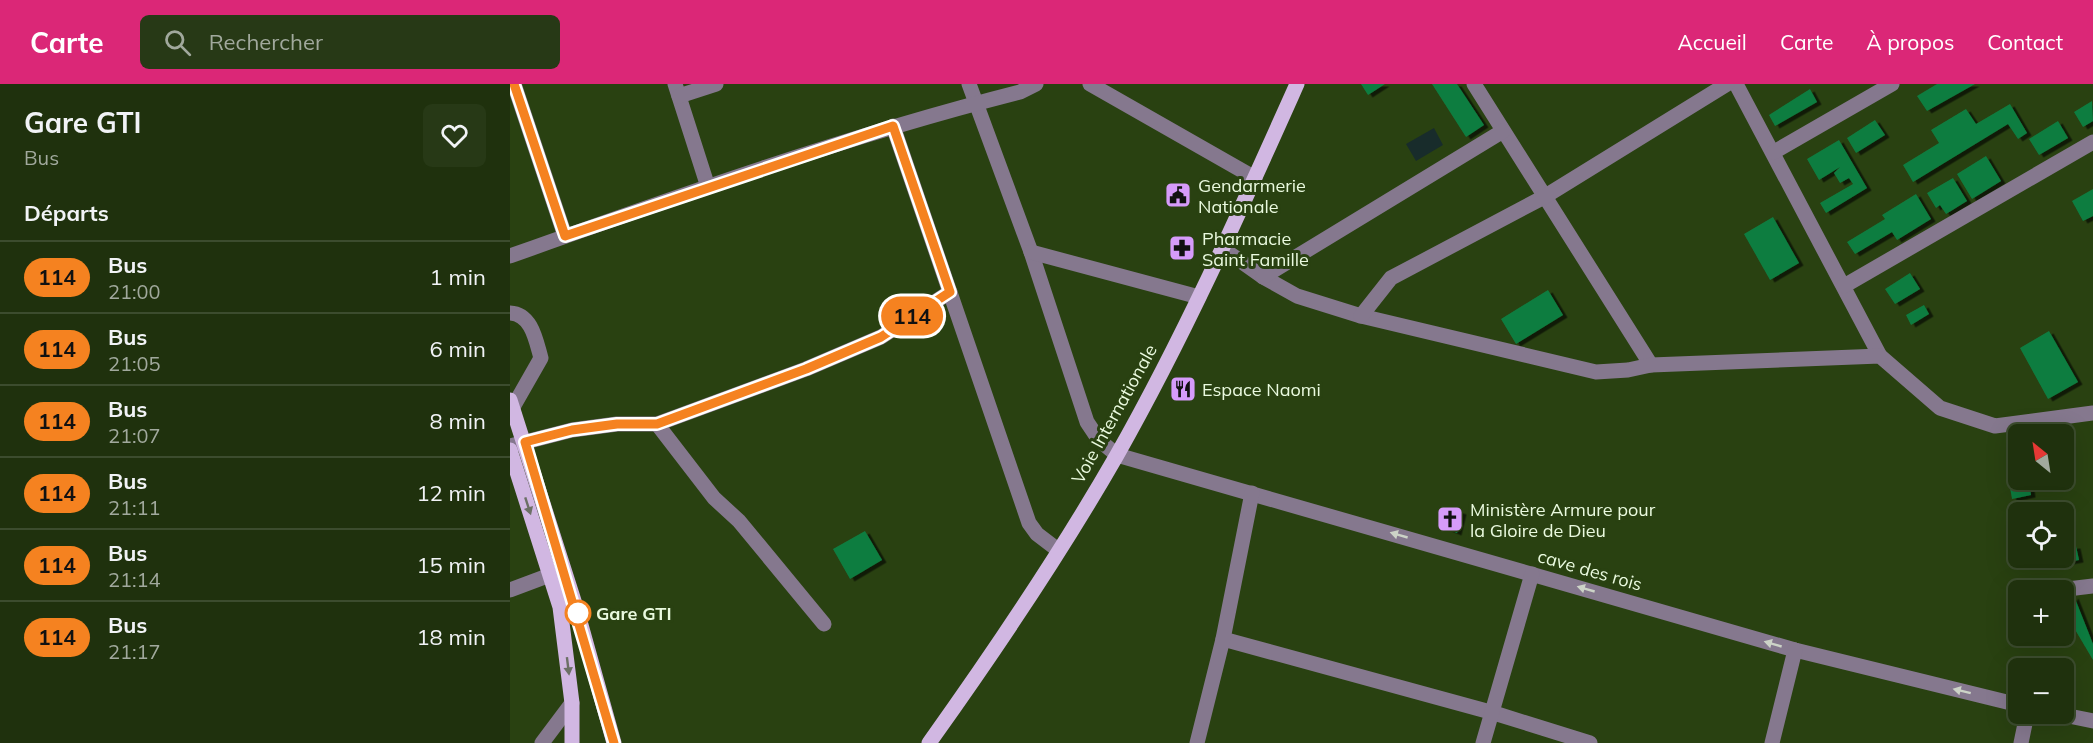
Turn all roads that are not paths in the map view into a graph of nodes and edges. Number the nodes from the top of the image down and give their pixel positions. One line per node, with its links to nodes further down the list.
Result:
1 (514, 84): 20 (street)
2 (716, 84): 11 (street)
3 (969, 84): 12 (street)
4 (1036, 84): 12 (street)
5 (1090, 84): 17 (street)
6 (1297, 84): 17 (main road, Voie Internationale)
7 (1474, 84): 14 (street)
8 (1726, 84): 19 (street)
9 (1736, 84): 16 (street)
10 (1892, 84): 16 (street)
11 (677, 90): 18 (street)
12 (975, 104): 13 (street); 22 (street)
13 (893, 126): 18 (street); 26 (street)
14 (1503, 131): 19 (street); 24 (street)
15 (2093, 142): 25 (street)
16 (1774, 152): 25 (street)
17 (1255, 178): 21 (main road, Voie Internationale)
18 (708, 187): 20 (street)
19 (1544, 197): 29 (street); 31 (street)
20 (565, 236): 23 (street)
21 (1222, 248): 24 (street); 27 (main road, Voie Internationale)
22 (1032, 252): 27 (street); 36 (street)
23 (510, 256)
24 (1263, 277): 29 (street)
25 (1845, 286): 30 (street)
26 (950, 292): 34 (street); 38 (street)
27 (1199, 297): 36 (main road, Voie Internationale)
28 (510, 313): 32 (street)
29 (1361, 316): 31 (street)
30 (1880, 356): 31 (street); 33 (street)
31 (1651, 365)
32 (511, 403): 35 (main road)
33 (2093, 413)
34 (657, 424): 35 (street); 44 (street)
35 (515, 446): 40 (main road, one-way to 40); 55 (main road)
36 (1117, 455): 37 (street, cave des rois); 38 (main road, Voie Internationale)
37 (1252, 493): 39 (street, cave des rois, one-way to 37); 45 (street)
38 (1058, 550): 56 (main road, Voie Internationale)
39 (1532, 574): 46 (street, cave des rois, one-way to 39); 49 (street)
40 (550, 575): 43 (street); 48 (main road, one-way to 48)
41 (2093, 586): 42 (street)
42 (2074, 588)
43 (510, 590)
44 (824, 624)
45 (1223, 639): 49 (street); 57 (street)
46 (1795, 650): 47 (street, cave des rois, one-way to 46); 60 (street)
47 (2008, 702)
48 (572, 703): 53 (street); 54 (main road)
49 (1494, 713): 58 (street); 59 (street)
50 (2074, 717): 51 (street)
51 (2093, 721)
52 (2025, 724): 61 (street)
53 (542, 743)
54 (572, 743)
55 (614, 743)
56 (929, 743)
57 (1197, 743)
58 (1483, 743)
59 (1590, 743)
60 (1772, 743)
61 (2021, 743)

